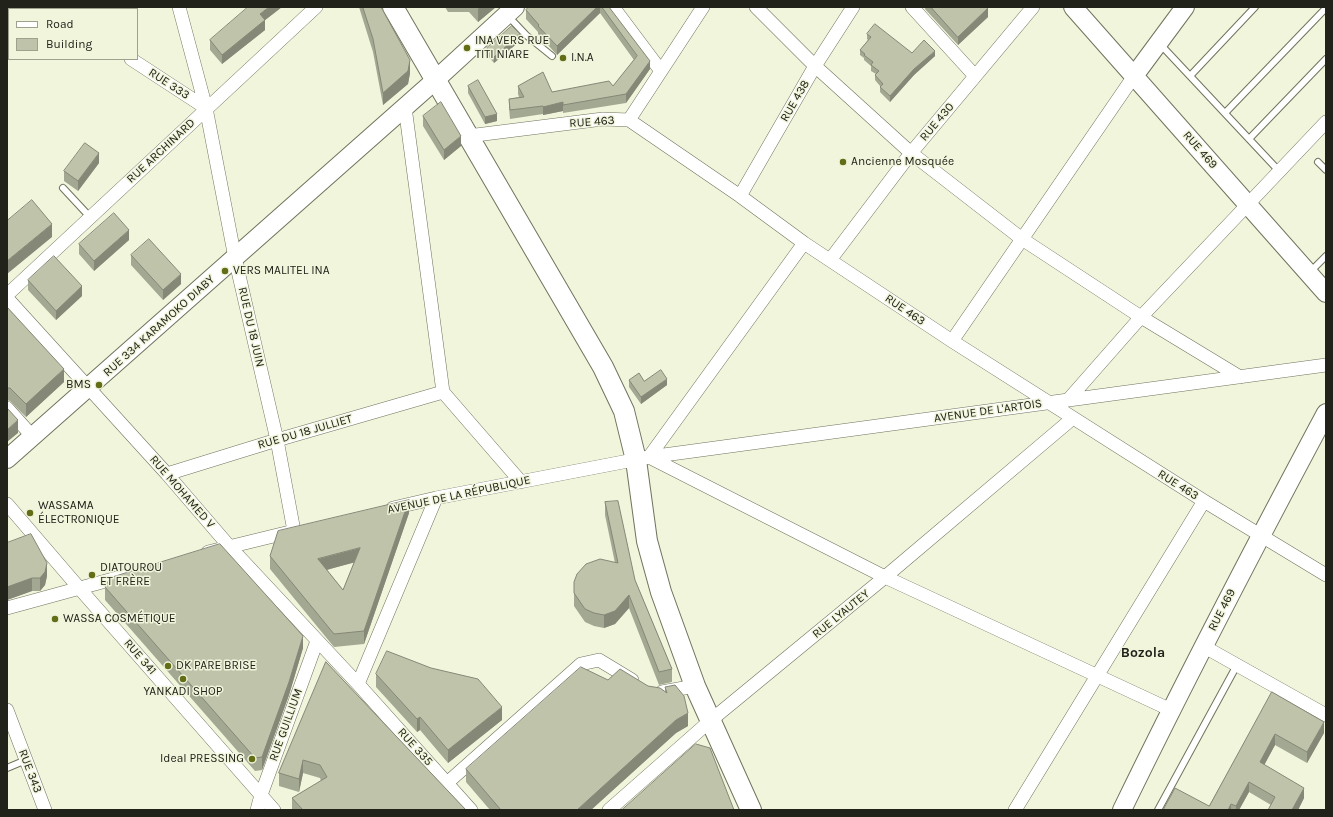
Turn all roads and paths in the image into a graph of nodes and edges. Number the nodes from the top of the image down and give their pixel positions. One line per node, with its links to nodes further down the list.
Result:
1 (179, 7): 26 (street, RUE DU 18 JUIN)
2 (393, 7): 24 (main road)
3 (613, 7): 20 (street)
4 (703, 7): 20 (street)
5 (756, 7): 19 (street)
6 (853, 7): 19 (street, RUE 438)
7 (912, 7): 21 (street)
8 (1033, 7): 21 (street, RUE 430)
9 (1074, 7): 22 (street, RUE 469)
10 (1185, 7): 15 (street)
11 (1255, 7): 23 (lane)
12 (312, 8): 26 (street, RUE ARCHINARD)
13 (1326, 8): 27 (lane)
14 (511, 11): 16 (lane); 24 (street, RUE 334 KARAMOKO DIABY)
15 (1159, 42): 22 (street); 23 (lane)
16 (552, 56)
17 (1326, 58): 31 (lane)
18 (133, 60): 26 (street, RUE 333)
19 (815, 66): 32 (street); 37 (street, RUE 438)
20 (661, 71): 28 (street)
21 (975, 76): 32 (street, RUE 430)
22 (1134, 76): 38 (street, RUE 469); 40 (street)
23 (1190, 76): 27 (lane)
24 (436, 79): 25 (street, RUE 334 KARAMOKO DIABY); 30 (main road)
25 (405, 107): 43 (street, RUE 334 KARAMOKO DIABY); 53 (street)
26 (206, 108): 39 (street, RUE ARCHINARD); 43 (street, RUE DU 18 JUIN)
27 (1225, 113): 31 (lane)
28 (629, 120): 30 (street, RUE 463); 37 (street, RUE 463)
29 (1326, 122): 35 (street)
30 (468, 136): 62 (main road)
31 (1249, 139): 35 (lane)
32 (911, 153): 40 (street); 44 (street, RUE 430)
33 (1318, 162): 34 (lane)
34 (1326, 170)
35 (1279, 172): 38 (street)
36 (63, 188): 39 (lane)
37 (740, 196): 41 (street, RUE 463)
38 (1248, 205): 45 (street, RUE 469); 48 (street)
39 (90, 217): 47 (street, RUE ARCHINARD)
40 (1022, 239): 48 (street); 49 (street)
41 (804, 243): 44 (street, RUE 463); 62 (street)
42 (1326, 256): 45 (lane)
43 (235, 258): 52 (street, RUE 334 KARAMOKO DIABY); 60 (street, RUE DU 18 JUIN)
44 (830, 260): 49 (street, RUE 463)
45 (1308, 273): 46 (street, RUE 469)
46 (1326, 293)
47 (7, 297): 52 (street, RUE MOHAMED V)
48 (1141, 317): 51 (street); 54 (street)
49 (952, 341): 55 (street, RUE 463)
50 (1326, 365): 51 (street, AVENUE DE L'ARTOIS)
51 (1240, 377): 54 (street, AVENUE DE L'ARTOIS)
52 (89, 388): 59 (street, RUE 334 KARAMOKO DIABY); 64 (street, RUE MOHAMED V)
53 (443, 392): 60 (street, RUE DU 18 JULLIET); 65 (street)
54 (1068, 400): 55 (street, AVENUE DE L'ARTOIS)
55 (1048, 403): 58 (street, RUE 463); 62 (street, AVENUE DE L'ARTOIS)
56 (7, 408): 59 (street)
57 (1326, 413): 72 (street, RUE 469)
58 (1073, 418): 67 (street, RUE 463); 77 (street, RUE LYAUTEY)
59 (33, 437): 61 (street, RUE 334 KARAMOKO DIABY)
60 (277, 440): 64 (street, RUE DU 18 JULLIET); 71 (street, RUE DU 18 JUIN)
61 (7, 459)
62 (642, 459): 63 (street, AVENUE DE L'ARTOIS); 77 (street); 85 (main road)
63 (610, 465): 65 (street, AVENUE DE LA RÉPUBLIQUE)
64 (167, 474): 73 (street, RUE MOHAMED V)
65 (521, 482): 66 (street, AVENUE DE LA RÉPUBLIQUE)
66 (436, 498): 69 (street, AVENUE DE LA RÉPUBLIQUE); 84 (street)
67 (1204, 501): 72 (street, RUE 463); 83 (street)
68 (7, 504): 78 (street, RUE 341)
69 (384, 510)
70 (309, 528): 71 (street)
71 (294, 531): 73 (street)
72 (1260, 535): 76 (street, RUE 463); 81 (street, RUE 469)
73 (229, 546): 74 (street); 80 (street, RUE MOHAMED V)
74 (199, 555)
75 (139, 572): 78 (street)
76 (1326, 575)
77 (885, 577): 83 (street); 89 (street, RUE LYAUTEY)
78 (80, 589): 79 (street); 93 (street, RUE 341)
79 (7, 608)
80 (317, 641): 84 (street, RUE MOHAMED V); 93 (street, RUE GUILLIUM)
81 (1204, 646): 82 (street); 87 (street, RUE 469)
82 (1237, 665): 88 (street); 102 (lane)
83 (1098, 676): 87 (street); 100 (street)
84 (358, 684): 92 (street, RUE 335)
85 (694, 686): 89 (main road); 92 (street)
86 (7, 710): 90 (street, RUE 343)
87 (1171, 710): 101 (street, RUE 469)
88 (1326, 715)
89 (710, 721): 98 (street, RUE LYAUTEY); 99 (main road)
90 (26, 760): 91 (lane); 94 (street, RUE 343)
91 (7, 768)
92 (447, 783): 97 (street, RUE 335)
93 (261, 795): 95 (street, RUE GUILLIUM); 96 (street, RUE 341)
94 (45, 810)
95 (257, 810)
96 (274, 810)
97 (471, 810)
98 (609, 810)
99 (751, 810)
100 (1015, 810)
101 (1122, 810)
102 (1158, 810)

